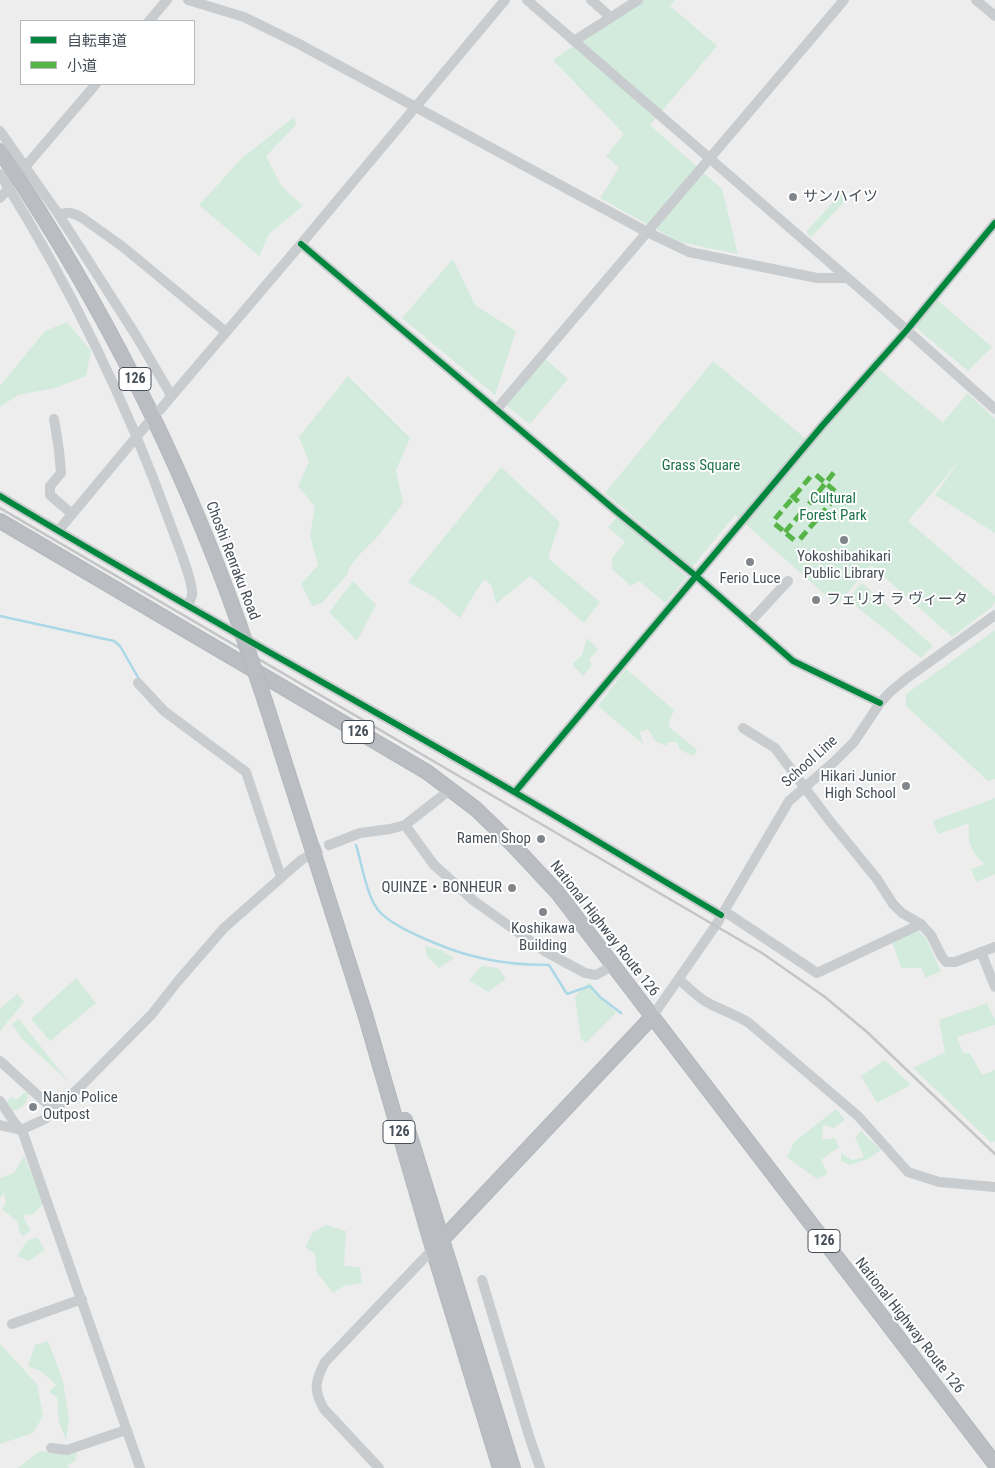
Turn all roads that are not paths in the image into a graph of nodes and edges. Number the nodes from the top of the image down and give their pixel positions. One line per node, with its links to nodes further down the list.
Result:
1 (167, 0): 11 (street)
2 (188, 0): 14 (street)
3 (505, 0): 14 (street)
4 (527, 0): 12 (street)
5 (591, 0): 10 (street)
6 (638, 0): 10 (street)
7 (844, 0): 17 (street)
8 (976, 0): 9 (street)
9 (995, 16)
10 (609, 19): 12 (street)
11 (150, 20)
12 (574, 42): 17 (street)
13 (95, 85): 18 (street)
14 (415, 107): 24 (street); 25 (street)
15 (0, 131): 18 (street)
16 (0, 151): 69 (highway, Choshi Renraku Road / 126, bridge)
17 (709, 160): 24 (street); 26 (street)
18 (25, 167): 22 (street)
19 (0, 174): 20 (street)
20 (9, 188): 21 (street); 35 (street)
21 (0, 198)
22 (59, 216): 28 (street); 29 (street)
23 (995, 224): 27 (street)
24 (647, 232): 26 (street); 30 (street)
25 (301, 244): 28 (street); 30 (street)
26 (846, 278): 27 (street)
27 (906, 331): 31 (street); 40 (street)
28 (226, 332): 29 (street)
29 (171, 395): 32 (street)
30 (497, 409): 40 (street)
31 (995, 409)
32 (159, 411)
33 (54, 419): 37 (street)
34 (148, 423): 35 (street)
35 (138, 437): 37 (street); 42 (street)
36 (0, 496): 39 (street)
37 (72, 514): 39 (street)
38 (0, 522): 49 (highway, National Highway Route 126 / 126)
39 (58, 531): 42 (street)
40 (696, 576): 44 (street); 50 (street)
41 (788, 581): 44 (street)
42 (188, 606): 50 (street)
43 (995, 615): 46 (street, School Line)
44 (749, 623): 46 (street)
45 (138, 683): 54 (street)
46 (880, 703): 48 (street, School Line)
47 (743, 728): 48 (street)
48 (804, 787): 55 (street, School Line); 56 (street)
49 (451, 789): 51 (street); 59 (highway, National Highway Route 126 / 126)
50 (515, 792): 55 (street)
51 (405, 825): 52 (street); 59 (street)
52 (329, 845)
53 (300, 861): 54 (street)
54 (281, 877): 65 (street)
55 (722, 913): 56 (street); 60 (street, School Line)
56 (920, 924): 58 (street)
57 (995, 947): 58 (street)
58 (981, 952): 61 (street)
59 (614, 965): 62 (highway, National Highway Route 126 / 126)
60 (679, 979): 62 (street, School Line); 68 (street)
61 (995, 987)
62 (652, 1017): 69 (highway, National Highway Route 126); 75 (highway, National Highway Route 126 / 126)
63 (0, 1061): 65 (street)
64 (0, 1101): 67 (street)
65 (55, 1111): 67 (street)
66 (0, 1125): 67 (street)
67 (21, 1130): 71 (street)
68 (995, 1187)
69 (438, 1244): 77 (street); 78 (highway, 126); 79 (highway, 126)
70 (482, 1280): 80 (street)
71 (82, 1299): 72 (street); 73 (street)
72 (12, 1324)
73 (126, 1430): 74 (street); 76 (street)
74 (51, 1448)
75 (995, 1464)
76 (140, 1468)
77 (379, 1468)
78 (500, 1468)
79 (513, 1468)
80 (540, 1468)

